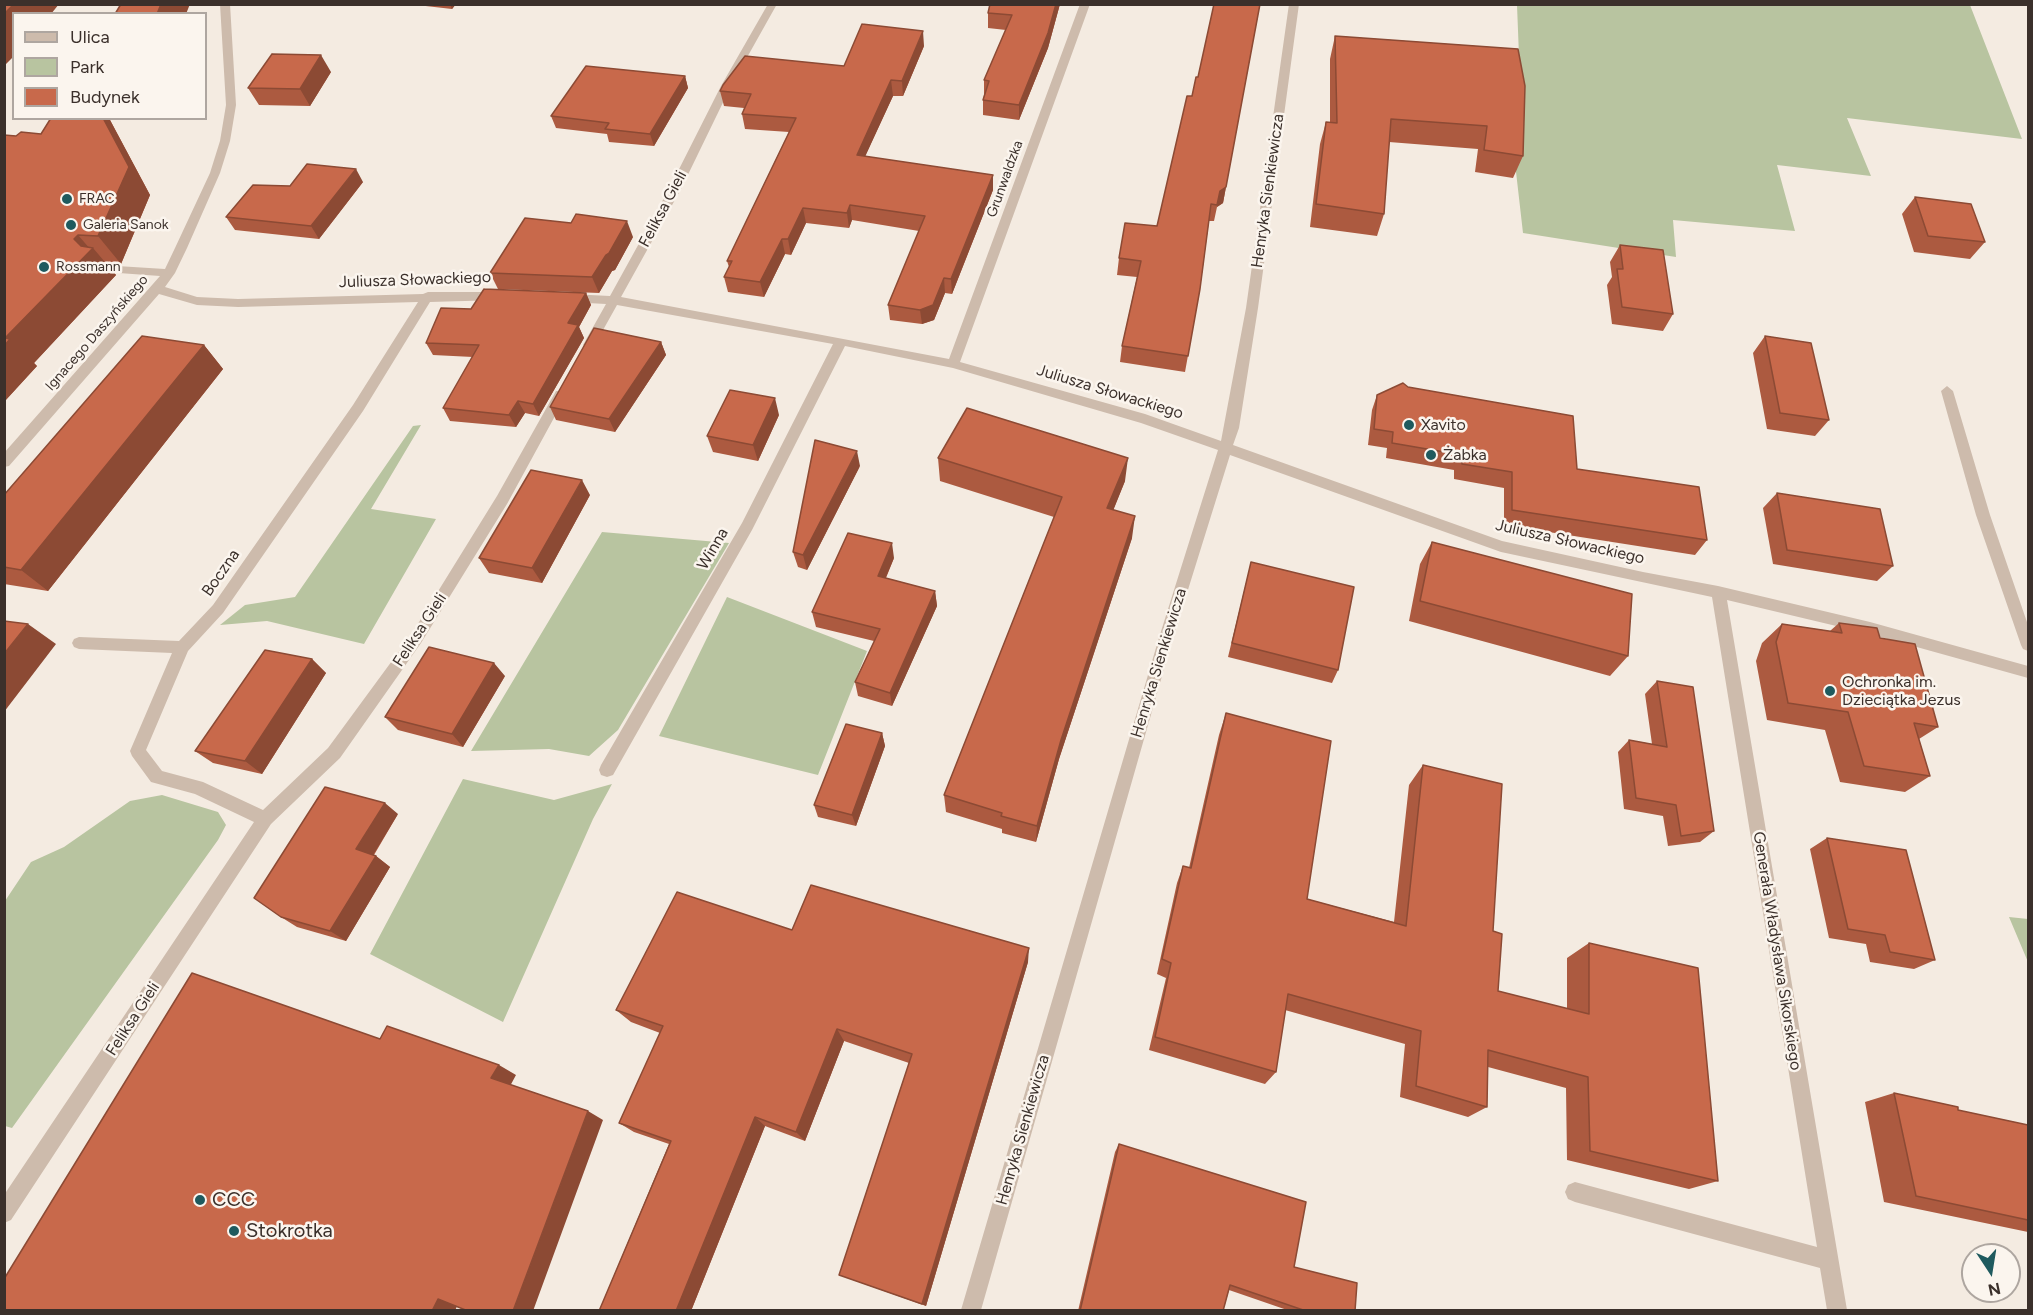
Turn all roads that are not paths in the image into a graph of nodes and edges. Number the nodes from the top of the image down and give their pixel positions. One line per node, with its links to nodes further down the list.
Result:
1 (225, 4): 6 (street, Ignacego Daszyńskiego)
2 (773, 4): 11 (street, Feliksa Gieli)
3 (1085, 4): 14 (street, Grunwaldzka)
4 (1294, 4): 17 (street, Henryka Sienkiewicza)
5 (105, 268): 6 (street)
6 (169, 273): 7 (street, Ignacego Daszyńskiego)
7 (158, 289): 8 (street, Juliusza Słowackiego); 18 (street, Ignacego Daszyńskiego)
8 (428, 296): 9 (street, Juliusza Słowackiego); 22 (street, Boczna)
9 (509, 296)
10 (555, 297): 11 (street, Juliusza Słowackiego)
11 (614, 300): 12 (street, Juliusza Słowackiego); 13 (street, Feliksa Gieli)
12 (841, 341): 14 (street, Juliusza Słowackiego); 24 (street, Winna)
13 (578, 364)
14 (953, 364): 17 (street, Juliusza Słowackiego)
15 (567, 384): 25 (street, Feliksa Gieli)
16 (1947, 391): 21 (street)
17 (1224, 448): 19 (street, Juliusza Słowackiego); 29 (street, Henryka Sienkiewicza)
18 (4, 462)
19 (1718, 592): 23 (street, Juliusza Słowackiego); 28 (street, Generała Władysława Sikorskiego)
20 (79, 644): 22 (street)
21 (2028, 645)
22 (182, 647): 25 (street, Boczna)
23 (2028, 672)
24 (607, 770)
25 (265, 819): 27 (street, Feliksa Gieli)
26 (1575, 1192): 28 (street)
27 (4, 1213)
28 (1828, 1260): 30 (street, Generała Władysława Sikorskiego)
29 (971, 1311)
30 (1836, 1311)

